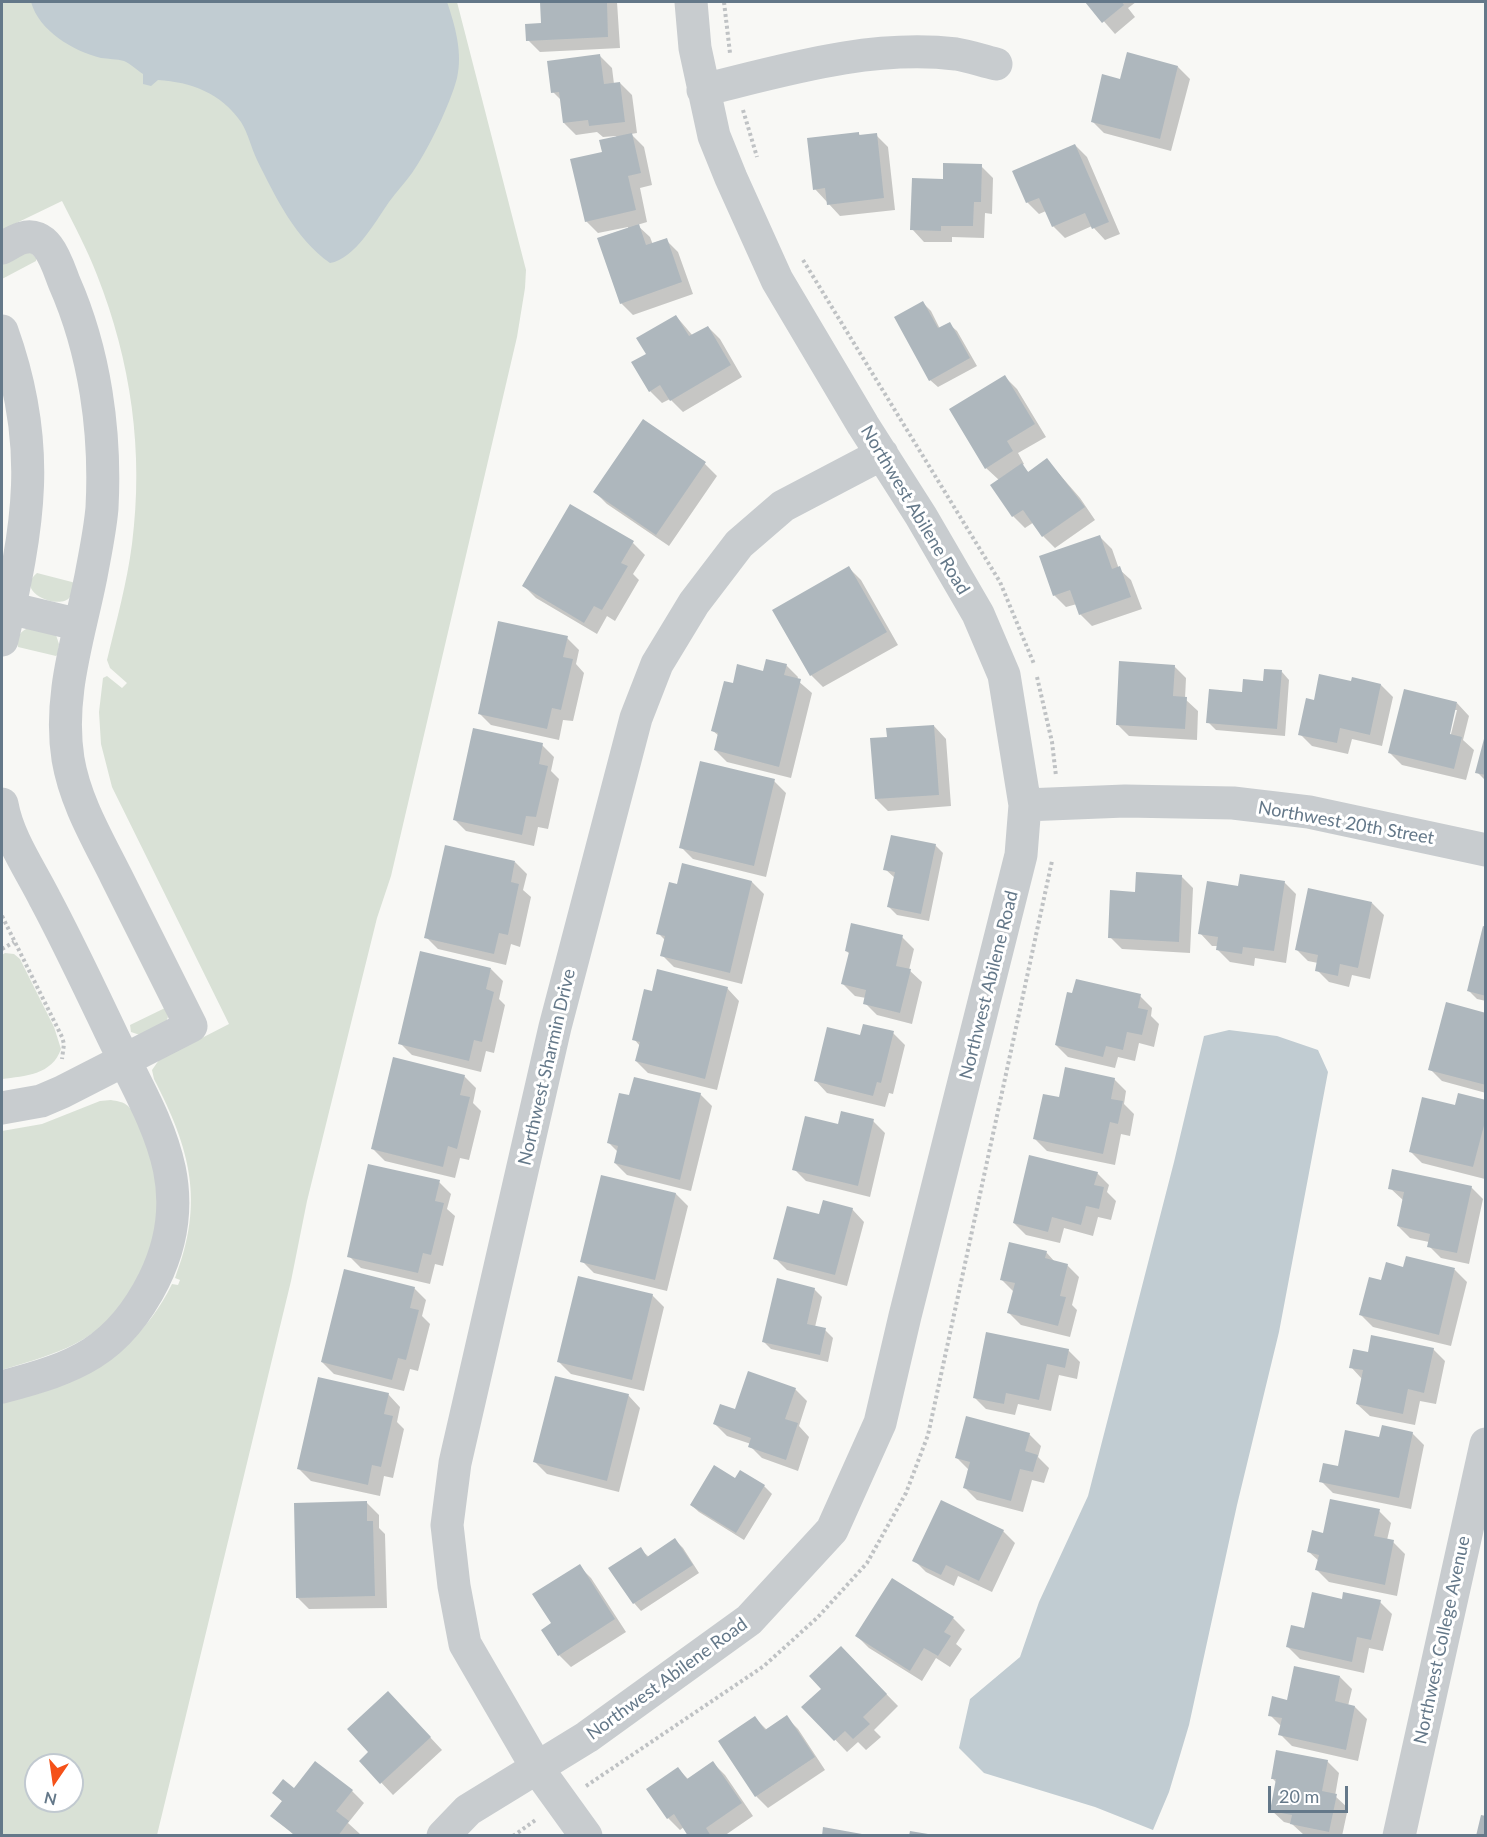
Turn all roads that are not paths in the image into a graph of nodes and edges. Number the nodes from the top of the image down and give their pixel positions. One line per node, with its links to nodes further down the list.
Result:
1 (691, 2): 3 (street, Northwest Abilene Road)
2 (996, 64): 3 (street)
3 (703, 90): 6 (street, Northwest Abilene Road)
4 (2, 248): 8 (street)
5 (2, 331): 7 (street)
6 (882, 454): 11 (street, Northwest Abilene Road); 17 (street, Northwest Sharmin Drive)
7 (9, 608): 8 (street); 9 (street)
8 (80, 624): 13 (street)
9 (2, 640)
10 (2, 804): 13 (street)
11 (1025, 805): 12 (street, Northwest 20th Street); 17 (street, Northwest Abilene Road)
12 (1485, 850)
13 (125, 1061): 14 (street); 15 (street)
14 (2, 1107)
15 (2, 1387)
16 (1485, 1444): 20 (street, Northwest College Avenue)
17 (537, 1768): 18 (street, Northwest Abilene Road); 19 (street, Northwest Sharmin Drive)
18 (443, 1836)
19 (586, 1836)
20 (1399, 1836)

